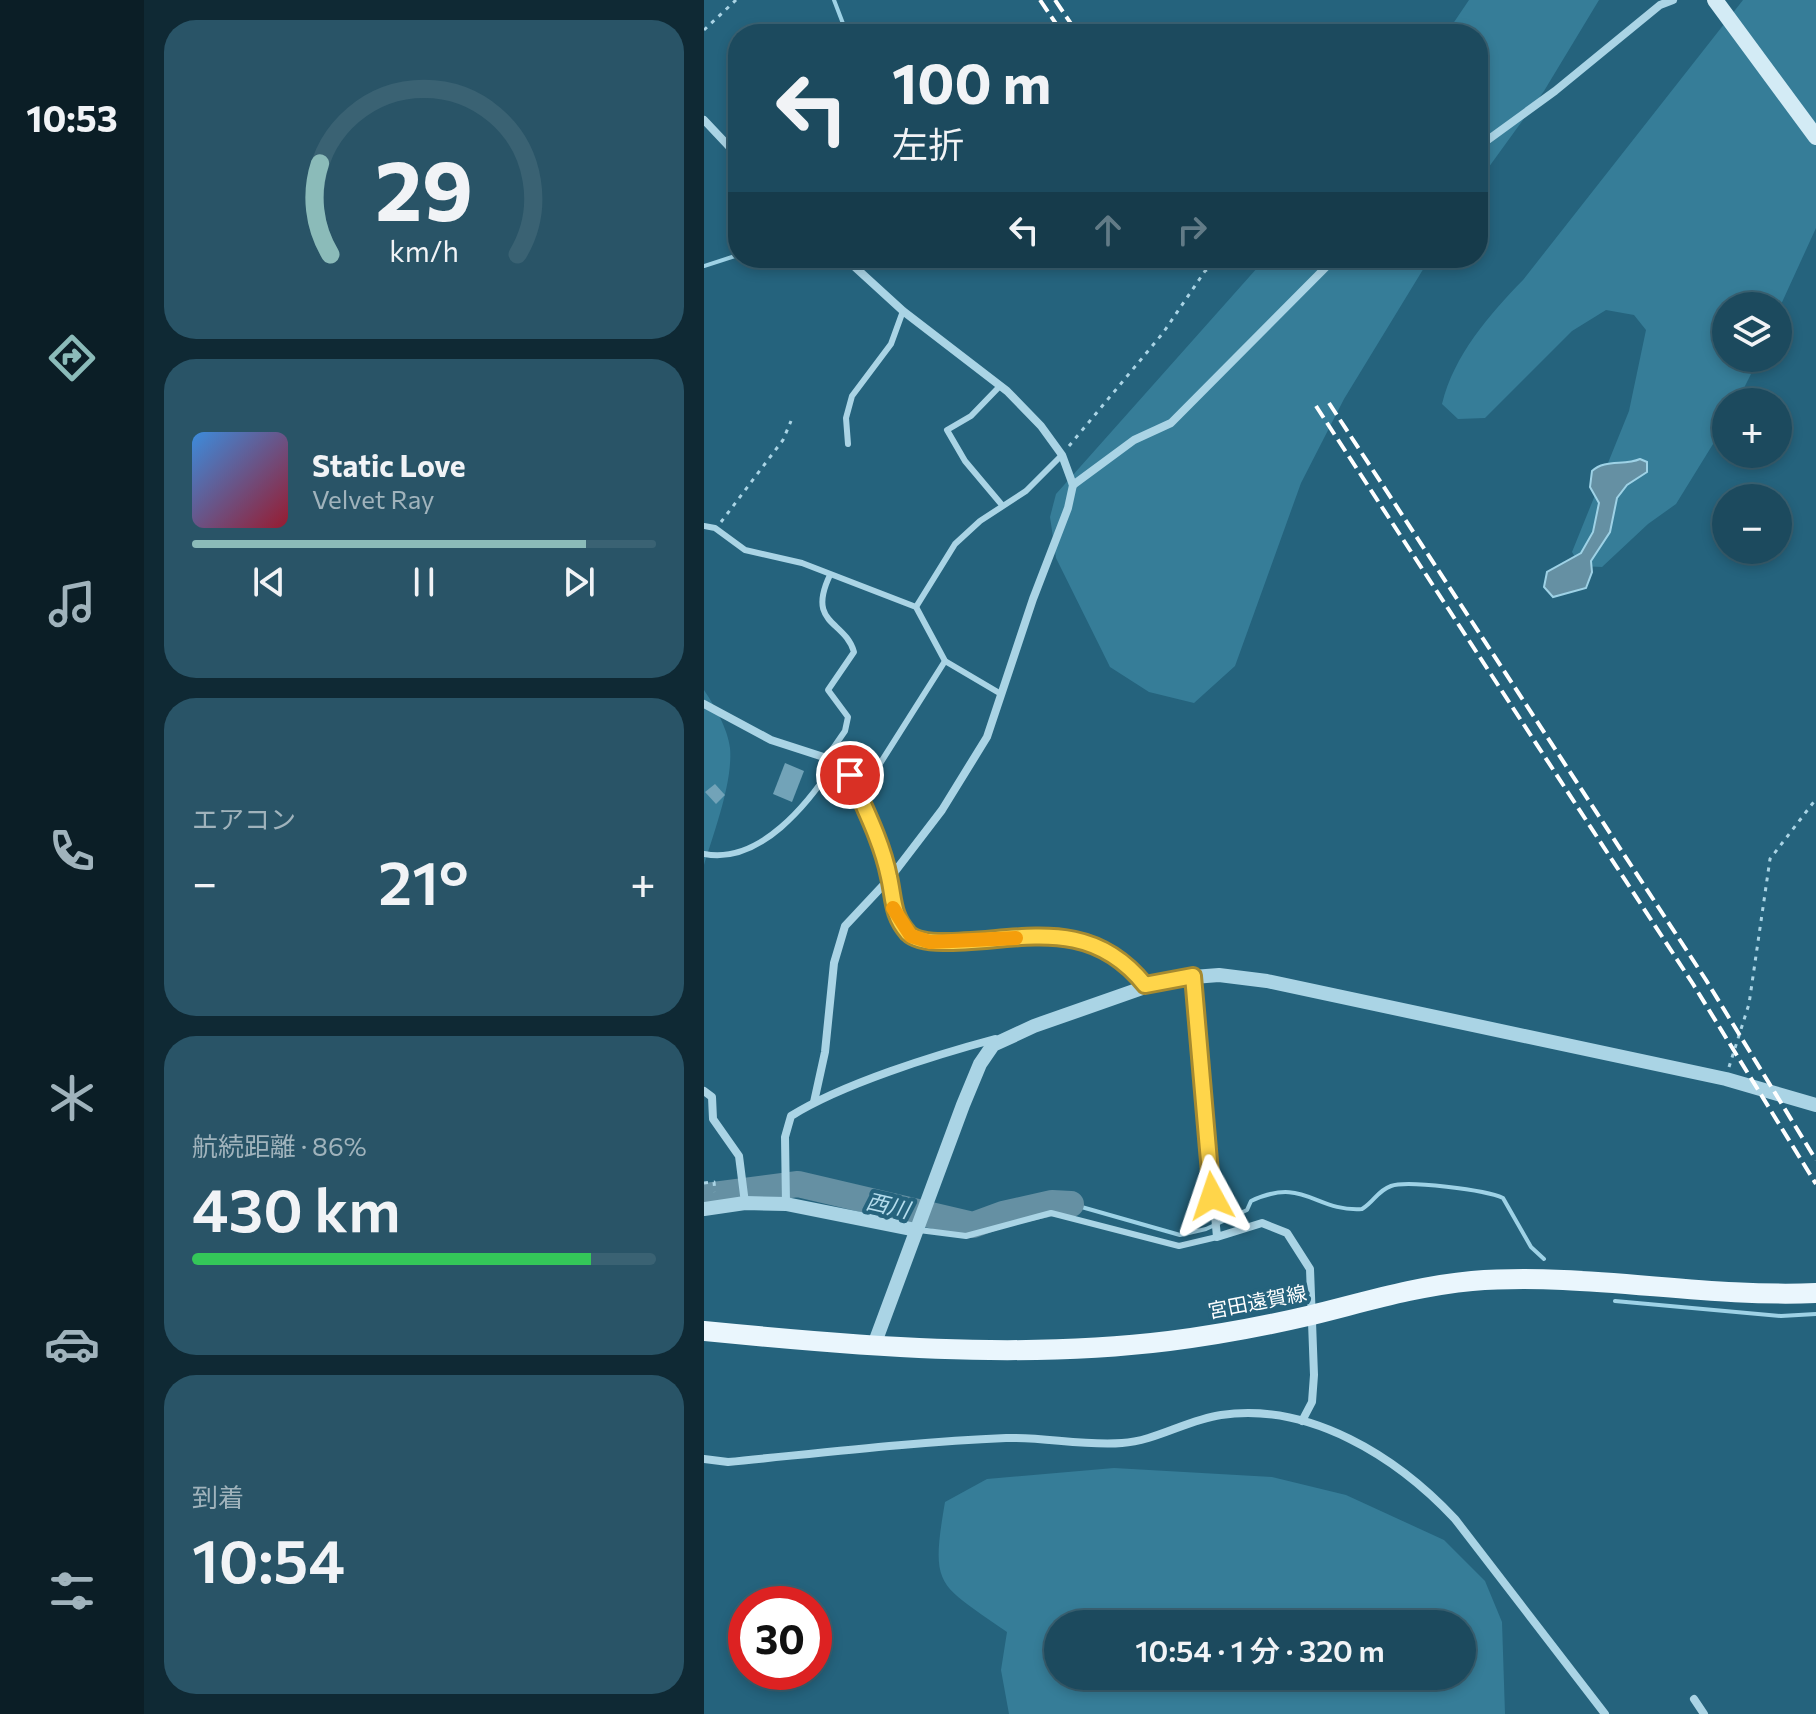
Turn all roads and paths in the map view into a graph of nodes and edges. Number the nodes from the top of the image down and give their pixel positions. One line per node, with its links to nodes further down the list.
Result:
1 (736, 0): 4 (path)
2 (1673, 0): 7 (street)
3 (1715, 0): 6 (main road)
4 (704, 30)
5 (704, 120): 8 (street)
6 (1816, 137)
7 (1488, 140)
8 (728, 145)
9 (856, 268): 12 (street)
10 (1210, 268): 16 (path)
11 (1325, 268): 17 (street)
12 (903, 311): 13 (street); 15 (lane)
13 (1000, 386): 16 (street); 18 (lane)
14 (791, 421): 20 (path)
15 (848, 444)
16 (1062, 455): 17 (street); 18 (lane)
17 (1073, 485): 24 (street)
18 (1002, 505): 22 (lane)
19 (704, 526): 20 (lane)
20 (715, 528): 21 (lane)
21 (830, 575): 22 (lane); 26 (lane)
22 (916, 607): 23 (lane)
23 (945, 661): 24 (lane); 27 (lane)
24 (1001, 694): 30 (street)
25 (704, 704): 26 (street)
26 (831, 759): 27 (street); 29 (lane)
27 (856, 789): 30 (street)
28 (1816, 799): 34 (path)
29 (704, 854)
30 (890, 878): 32 (street); 36 (street)
31 (1193, 976): 32 (street); 34 (street); 44 (street)
32 (1145, 985): 33 (street)
33 (1012, 1035): 36 (street); 43 (street)
34 (1726, 1079): 37 (street)
35 (704, 1091): 40 (street)
36 (814, 1102): 41 (street)
37 (1816, 1105)
38 (714, 1182): 39 (path)
39 (704, 1183)
40 (745, 1203): 41 (street); 42 (street)
41 (786, 1204): 43 (street)
42 (704, 1209)
43 (916, 1230): 44 (lane); 48 (street)
44 (1217, 1237): 46 (street)
45 (1816, 1293): 46 (main road, 宮田遠賀線)
46 (1313, 1315): 48 (main road, 宮田遠賀線); 49 (street)
47 (704, 1331): 48 (main road, 宮田遠賀線)
48 (874, 1345)
49 (1302, 1421): 50 (street); 52 (street)
50 (704, 1459)
51 (1694, 1699): 53 (street)
52 (1605, 1714)
53 (1704, 1714)

